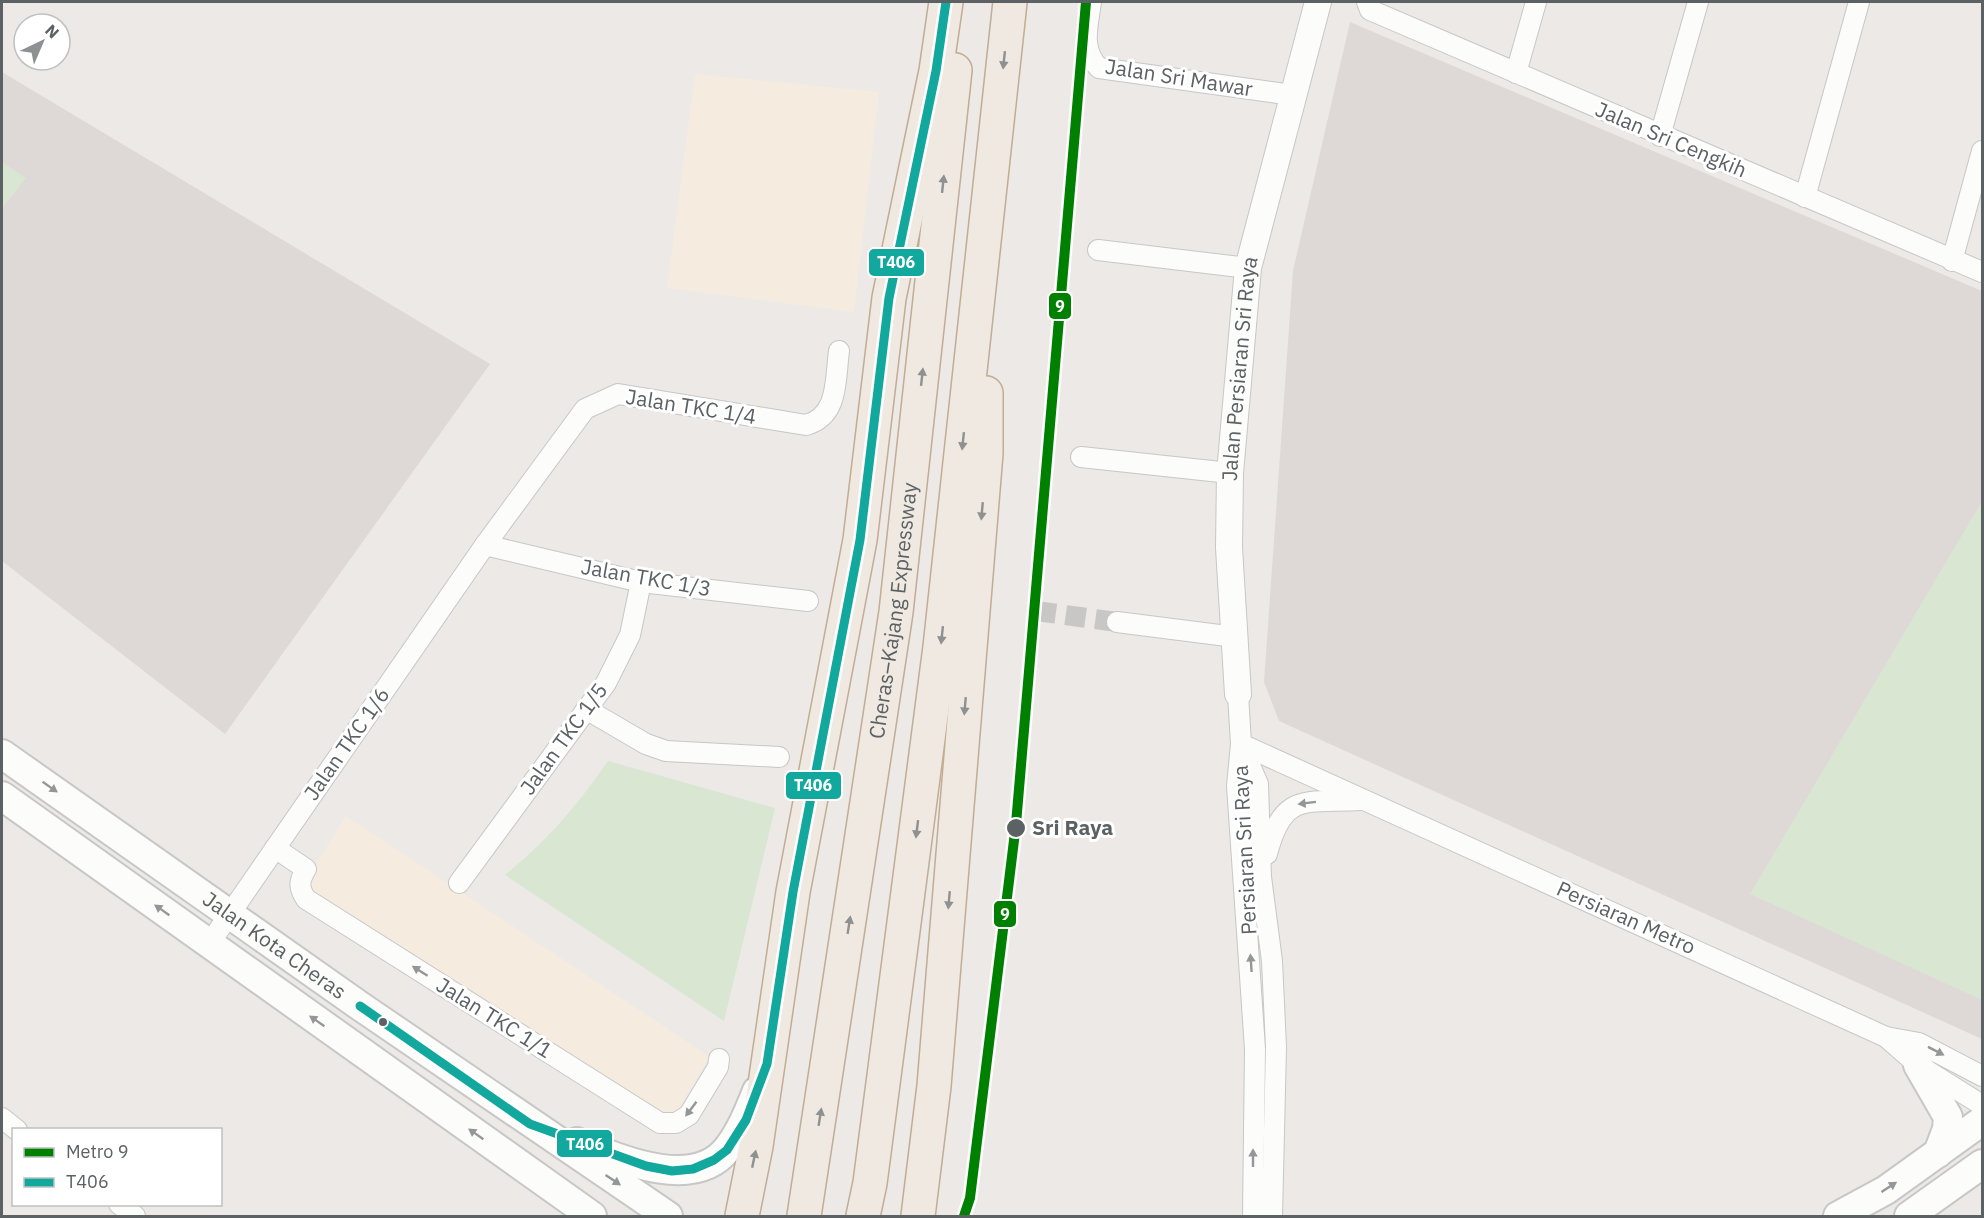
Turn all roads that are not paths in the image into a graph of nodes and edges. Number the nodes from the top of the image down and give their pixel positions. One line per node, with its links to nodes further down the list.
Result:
1 (946, 2): 42 (highway)
2 (963, 2): 60 (highway, Cheras–Kajang Expressway, one-way to 2)
3 (1010, 2): 15 (highway, one-way to 15)
4 (1091, 2): 11 (street, Jalan Sri Mawar)
5 (1318, 2): 11 (street, Jalan Persiaran Sri Raya)
6 (1367, 2): 10 (street, Jalan Sri Cengkih)
7 (1536, 2): 10 (street)
8 (1698, 2): 12 (street)
9 (1859, 2): 14 (street)
10 (1516, 73): 12 (street, Jalan Sri Cengkih)
11 (1293, 95): 18 (street, Jalan Persiaran Sri Raya)
12 (1660, 136): 14 (street, Jalan Sri Cengkih)
13 (1983, 151): 17 (street)
14 (1805, 197): 17 (street, Jalan Sri Cengkih)
15 (986, 231): 50 (highway, one-way to 50); 61 (highway, one-way to 61)
16 (1098, 250): 18 (street)
17 (1952, 261): 19 (street, Jalan Sri Cengkih)
18 (1248, 268): 22 (street, Jalan Persiaran Sri Raya)
19 (1983, 272)
20 (839, 351): 23 (street, Jalan TKC 1/4)
21 (1081, 457): 22 (street)
22 (1230, 473): 27 (street, Jalan Persiaran Sri Raya)
23 (485, 545): 24 (street, Jalan TKC 1/3); 35 (street, Jalan TKC 1/6)
24 (641, 582): 25 (street, Jalan TKC 1/3); 29 (street, Jalan TKC 1/5)
25 (808, 601)
26 (1117, 622): 27 (street)
27 (1235, 637): 28 (street, Jalan Persiaran Sri Raya)
28 (1238, 694): 30 (street, Jalan Persiaran Sri Raya)
29 (586, 709): 32 (street); 37 (street, Jalan TKC 1/5)
30 (1241, 744): 34 (street, Persiaran Metro); 36 (street, Persiaran Sri Raya); 64 (street, Persiaran Sri Raya, one-way to 30)
31 (2, 754): 38 (main road, Jalan Kota Cheras, one-way to 38)
32 (779, 757)
33 (2, 796): 39 (main road, Jalan Kota Cheras, one-way to 33)
34 (1365, 800): 36 (street, Persiaran Metro, one-way to 36); 40 (street, Persiaran Metro)
35 (275, 848): 38 (street, Jalan TKC 1/6); 41 (street, Jalan TKC 1/1, one-way to 35)
36 (1261, 877): 65 (street, Persiaran Sri Raya)
37 (459, 883)
38 (231, 913): 39 (street, Jalan TKC 1/6); 48 (main road, Jalan Kota Cheras)
39 (209, 944): 52 (main road, Jalan Kota Cheras, one-way to 39)
40 (1886, 1037): 43 (street, Persiaran Metro); 44 (street, Persiaran Metro, one-way to 44)
41 (719, 1059)
42 (767, 1064): 48 (main road); 59 (highway, one-way to 42)
43 (1918, 1065): 45 (street, Persiaran Metro); 51 (main road)
44 (1983, 1076)
45 (1983, 1105)
46 (2, 1118): 49 (street)
47 (1983, 1121): 51 (main road)
48 (530, 1124): 58 (main road, Jalan Kota Cheras, one-way to 58)
49 (14, 1128)
50 (929, 1138): 62 (highway); 63 (highway)
51 (1938, 1153): 66 (main road, one-way to 51)
52 (510, 1158): 56 (main road); 57 (main road, Jalan Kota Cheras)
53 (1983, 1164): 67 (main road)
54 (122, 1206): 55 (street)
55 (135, 1216)
56 (571, 1216)
57 (592, 1216)
58 (668, 1216)
59 (742, 1216)
60 (804, 1216)
61 (863, 1216)
62 (918, 1216)
63 (940, 1216)
64 (1253, 1216)
65 (1272, 1216)
66 (1838, 1216)
67 (1909, 1216)

